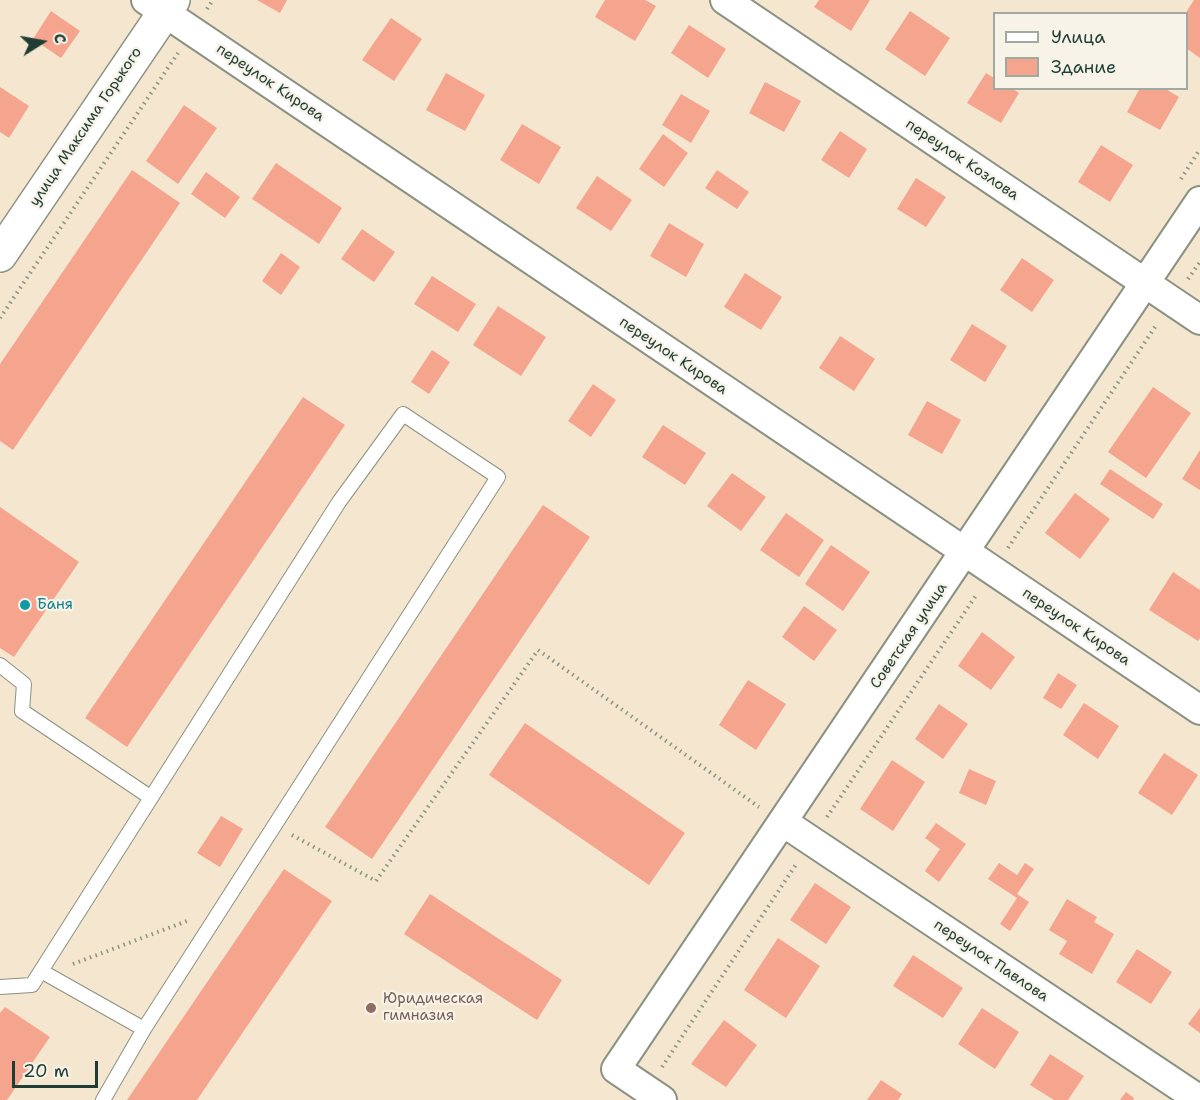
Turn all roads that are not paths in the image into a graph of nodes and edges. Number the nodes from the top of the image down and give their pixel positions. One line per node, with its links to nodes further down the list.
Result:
1 (725, 0): 5 (street, переулок Козлова)
2 (161, 4): 4 (street, улица Максима Горького); 7 (street, переулок Кирова)
3 (1200, 201): 5 (street, Советская улица)
4 (0, 255)
5 (1146, 284): 6 (street, переулок Козлова); 7 (street, Советская улица)
6 (1200, 320)
7 (965, 553): 9 (street, переулок Кирова); 11 (street, Советская улица)
8 (0, 665): 10 (lane)
9 (1200, 710)
10 (150, 797): 12 (lane); 14 (lane)
11 (782, 823): 15 (street, Советская улица); 17 (street, переулок Павлова)
12 (40, 971): 13 (lane); 14 (lane)
13 (0, 987)
14 (144, 1029): 16 (lane)
15 (660, 1087)
16 (104, 1100)
17 (1200, 1100)

